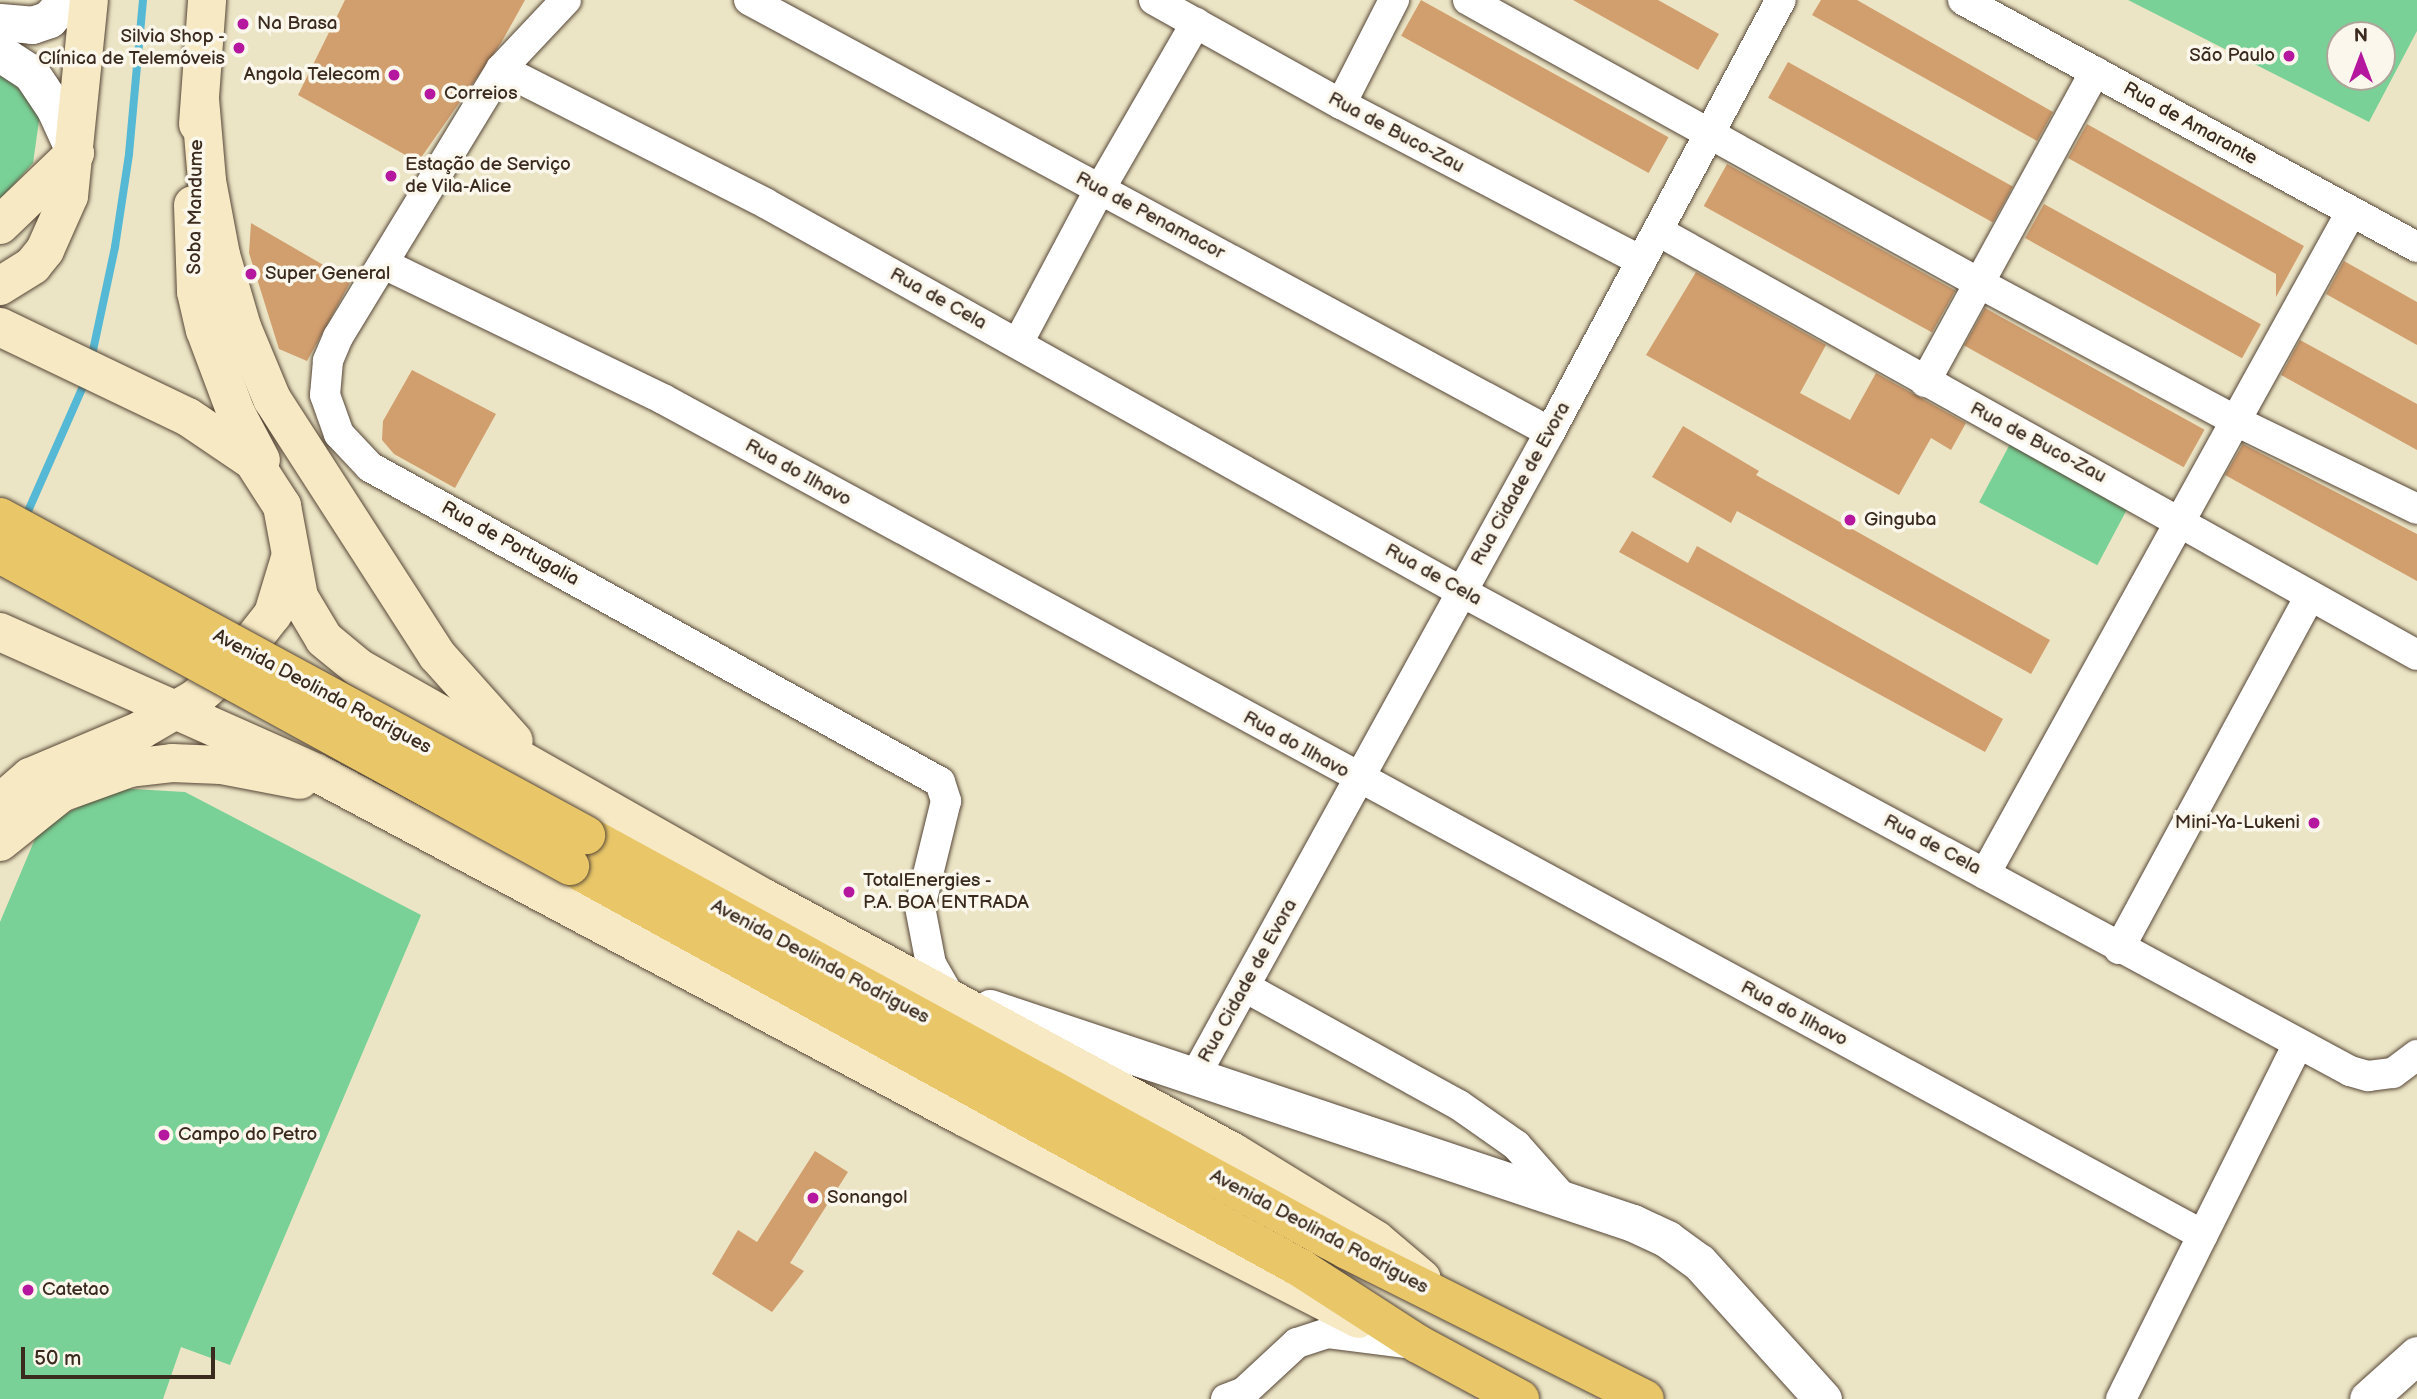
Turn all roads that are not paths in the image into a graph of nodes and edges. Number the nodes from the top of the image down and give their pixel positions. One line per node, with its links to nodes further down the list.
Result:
1 (66, 0): 11 (street)
2 (89, 0): 19 (main road)
3 (208, 0): 16 (main road, Soba Mandume)
4 (566, 0): 14 (street, Rua de Portugalia)
5 (749, 0): 20 (street, Rua de Penamacor)
6 (1154, 0): 12 (street, Rua de Buco-Zau)
7 (1394, 0): 17 (street)
8 (1468, 0): 18 (street)
9 (1781, 0): 18 (street, Rua Cidade de Evora)
10 (1962, 0): 15 (street, Rua de Amarante)
11 (0, 22)
12 (1196, 23): 17 (street, Rua de Buco-Zau); 20 (street)
13 (0, 53): 19 (street)
14 (501, 69): 26 (street, Rua de Portugalia); 30 (street, Rua de Cela)
15 (2095, 72): 21 (street, Rua de Amarante); 27 (street)
16 (200, 99): 34 (main road, Soba Mandume); 48 (main road)
17 (1340, 104): 25 (street, Rua de Buco-Zau)
18 (1710, 132): 23 (street, Rua Cidade de Evora); 27 (street)
19 (75, 153): 22 (main road); 28 (main road)
20 (1100, 189): 30 (street); 33 (street, Rua de Penamacor)
21 (2351, 212): 24 (street, Rua de Amarante); 32 (street)
22 (0, 225)
23 (1658, 231): 25 (street, Rua Cidade de Evora); 31 (street, Rua de Buco-Zau)
24 (2417, 247)
25 (1640, 261): 33 (street, Rua Cidade de Evora)
26 (384, 264): 45 (street, Rua do Ilhavo); 53 (street, Rua de Portugalia)
27 (1979, 283): 31 (street); 32 (street)
28 (0, 286)
29 (15, 333): 34 (main road)
30 (1018, 343): 40 (street, Rua de Cela)
31 (1925, 382): 37 (street, Rua de Buco-Zau)
32 (2238, 422): 35 (street); 37 (street)
33 (1550, 432): 40 (street, Rua Cidade de Evora)
34 (271, 483): 39 (main road, Soba Mandume)
35 (2417, 509)
36 (0, 517): 48 (highway, Avenida Deolinda Rodrigues, bridge)
37 (2183, 521): 41 (street, Rua de Buco-Zau); 50 (street)
38 (0, 554): 48 (highway, Avenida Deolinda Rodrigues, bridge)
39 (290, 556): 44 (main road); 48 (main road, Soba Mandume)
40 (1462, 592): 45 (street, Rua Cidade de Evora); 50 (street, Rua de Cela)
41 (2309, 598): 43 (street, Rua de Buco-Zau); 51 (street)
42 (0, 632): 44 (main road)
43 (2417, 655)
44 (172, 711): 46 (main road); 47 (main road)
45 (1359, 779): 52 (street, Rua Cidade de Evora); 59 (street, Rua do Ilhavo)
46 (359, 799): 49 (main road); 61 (main road)
47 (0, 803)
48 (588, 837): 53 (main road); 60 (highway, Avenida Deolinda Rodrigues); 61 (highway, Avenida Deolinda Rodrigues)
49 (0, 842)
50 (1985, 874): 51 (street, Rua de Cela)
51 (2119, 949): 54 (street, Rua de Cela)
52 (1245, 987): 56 (street, Rua Cidade de Evora); 58 (street)
53 (948, 995): 56 (street); 60 (main road)
54 (2298, 1044): 57 (street, Rua de Cela); 59 (street)
55 (2417, 1055): 57 (street)
56 (1195, 1076): 58 (street)
57 (2393, 1079)
58 (1563, 1198): 66 (street)
59 (2203, 1235): 67 (street)
60 (1447, 1301): 65 (highway, Avenida Deolinda Rodrigues)
61 (1418, 1344): 63 (street); 64 (highway, Avenida Deolinda Rodrigues)
62 (2405, 1364): 68 (street); 69 (street)
63 (1226, 1399)
64 (1520, 1399)
65 (1645, 1399)
66 (1823, 1399)
67 (2121, 1399)
68 (2342, 1399)
69 (2368, 1399)

